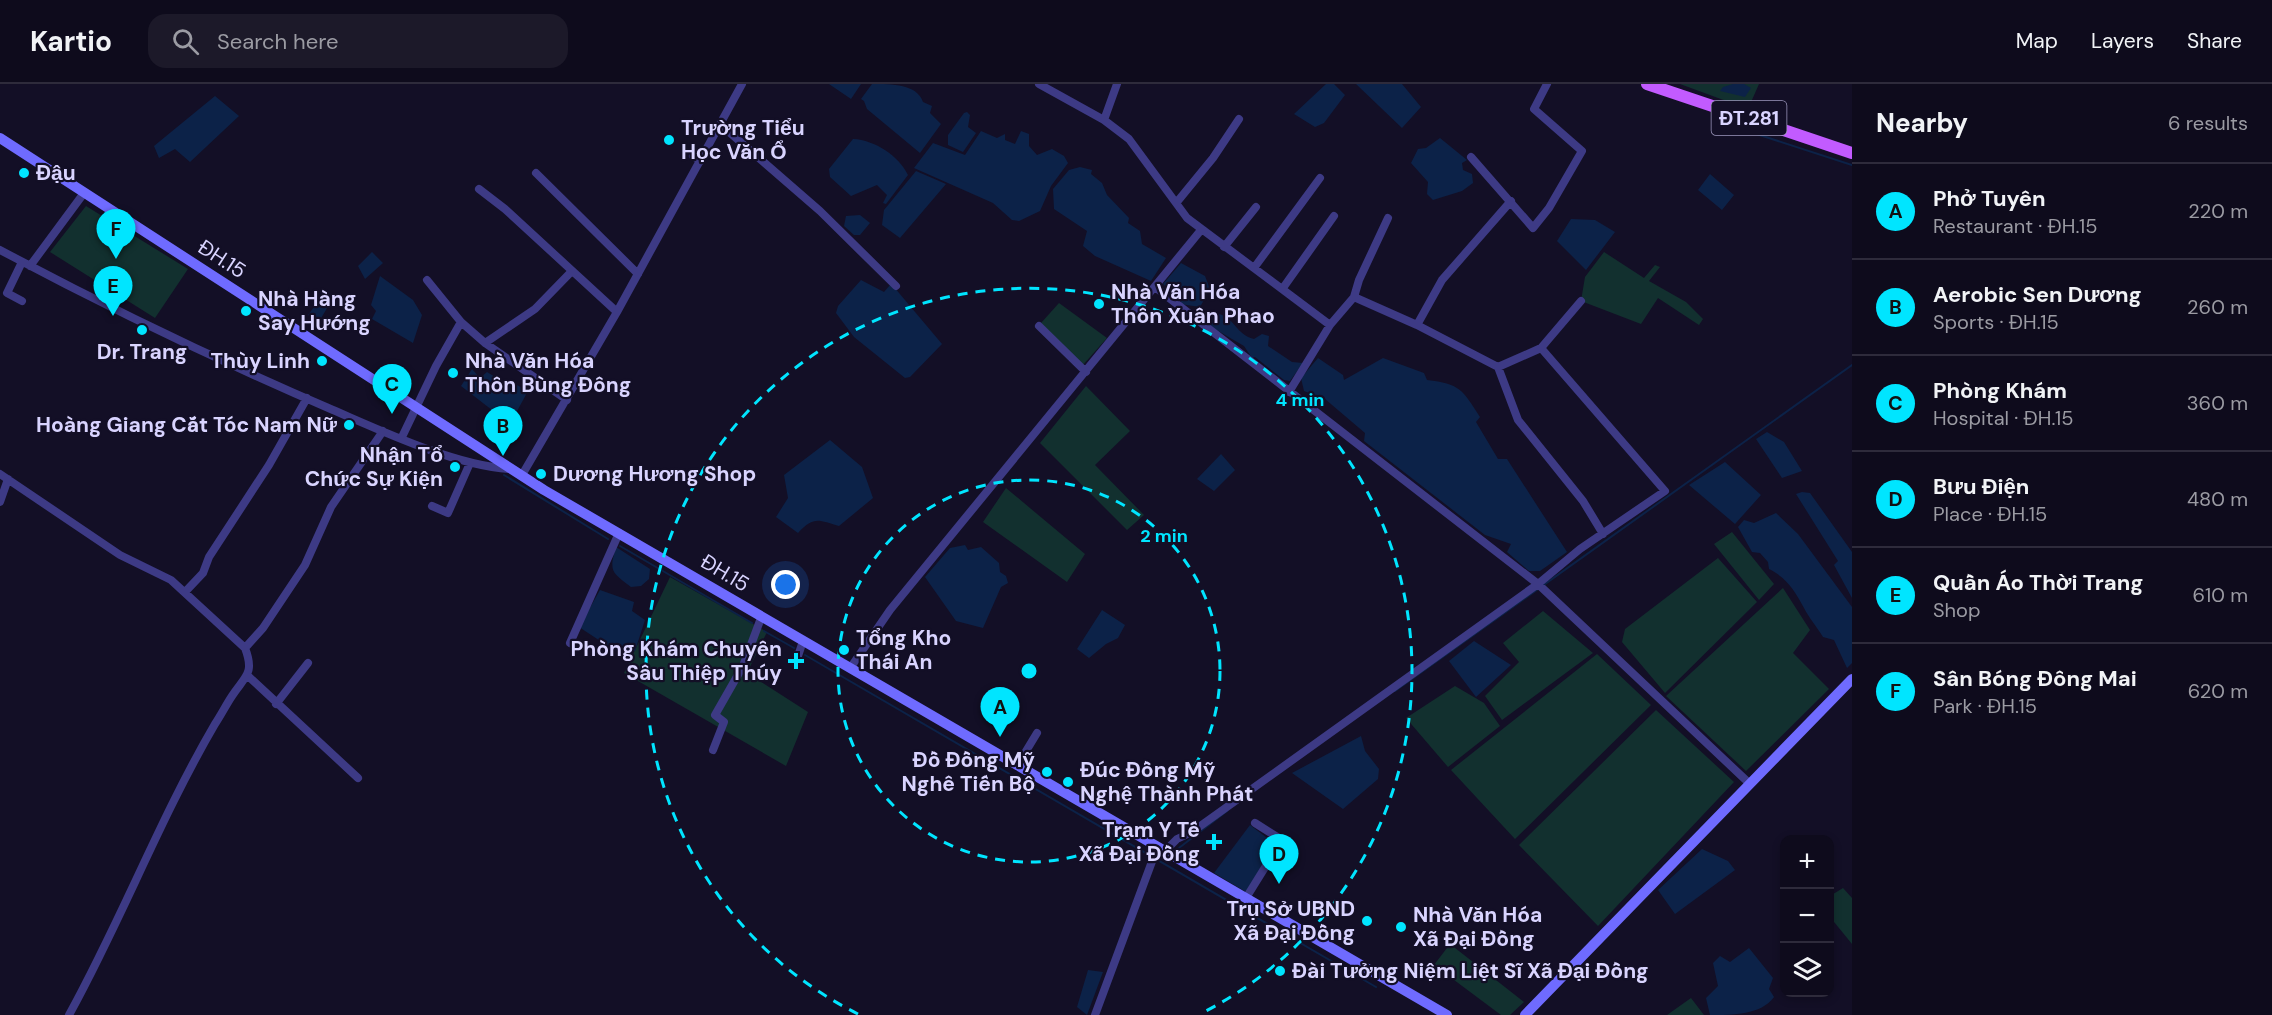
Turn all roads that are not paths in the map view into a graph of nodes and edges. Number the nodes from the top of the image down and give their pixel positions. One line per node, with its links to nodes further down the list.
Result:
1 (1039, 84): 8 (street)
2 (1117, 84): 8 (street)
3 (1547, 84): 19 (street)
4 (1647, 84): 6 (main road, ĐT.281)
5 (738, 86): 9 (street)
6 (1669, 87): 11 (main road, ĐT.281)
7 (1239, 119): 20 (street)
8 (1104, 120): 20 (street)
9 (721, 125): 14 (street); 33 (street)
10 (0, 138): 18 (main road, ĐH.15 / ĐH.15)
11 (1852, 153)
12 (693, 156): 14 (street)
13 (1471, 157): 19 (street)
14 (701, 161): 31 (street)
15 (536, 173): 31 (street)
16 (1320, 178): 29 (street)
17 (479, 189): 30 (street)
18 (84, 193): 28 (street); 51 (main road, ĐH.15 / ĐH.15)
19 (1511, 201): 42 (street)
20 (1177, 202): 24 (street)
21 (1256, 207): 25 (street)
22 (1334, 216): 35 (street)
23 (1389, 219): 36 (street)
24 (1201, 230): 25 (street); 34 (street)
25 (1224, 247): 29 (street)
26 (0, 250): 27 (street)
27 (22, 261): 28 (street); 37 (street)
28 (30, 266): 49 (street)
29 (1254, 268): 35 (street)
30 (571, 272): 39 (street); 44 (street)
31 (638, 274): 39 (street)
32 (427, 280): 40 (street)
33 (896, 286)
34 (1155, 287): 47 (street); 48 (street)
35 (1283, 288): 41 (street)
36 (1354, 297): 41 (street); 42 (street)
37 (22, 301)
38 (1581, 301): 45 (street)
39 (617, 312): 50 (street)
40 (461, 322): 44 (street); 51 (street)
41 (1330, 325): 48 (street)
42 (1417, 325): 46 (street)
43 (1039, 326): 47 (street)
44 (485, 343): 50 (street)
45 (1541, 348): 46 (street); 61 (street)
46 (1498, 367): 61 (street)
47 (1086, 372): 70 (street)
48 (1289, 392): 62 (street)
49 (307, 398): 52 (street); 63 (street)
50 (567, 400): 55 (street)
51 (418, 408): 53 (street); 55 (main road, ĐH.15 / ĐH.15)
52 (383, 431): 53 (street); 67 (street)
53 (402, 437): 54 (street)
54 (470, 463): 55 (street); 59 (street)
55 (517, 472): 60 (main road, ĐH.15 / ĐH.15)
56 (0, 474): 57 (street)
57 (8, 478): 58 (street); 63 (street)
58 (0, 502)
59 (432, 506)
60 (620, 533): 64 (main road, ĐH.15 / ĐH.15); 66 (street)
61 (1603, 534): 62 (street)
62 (1538, 584): 78 (street); 80 (street)
63 (185, 592): 67 (street)
64 (762, 618): 65 (main road, ĐH.15 / ĐH.15); 75 (street)
65 (803, 641): 68 (street); 70 (main road, ĐH.15 / ĐH.15)
66 (570, 643)
67 (245, 648): 71 (street)
68 (798, 656)
69 (308, 663): 73 (street)
70 (851, 668): 76 (main road, ĐH.15 / ĐH.15)
71 (248, 676): 73 (street); 82 (street)
72 (1852, 679): 78 (main road)
73 (276, 704): 77 (street)
74 (1037, 733): 76 (street)
75 (712, 750)
76 (1017, 766): 80 (main road, ĐH.15 / ĐH.15)
77 (358, 778)
78 (1750, 784): 85 (main road)
79 (1255, 823): 81 (street)
80 (1160, 850): 81 (main road, ĐH.15 / ĐH.15); 83 (street)
81 (1246, 898): 84 (main road, ĐH.15 / ĐH.15)
82 (69, 1015)
83 (1095, 1015)
84 (1447, 1015)
85 (1525, 1015)

